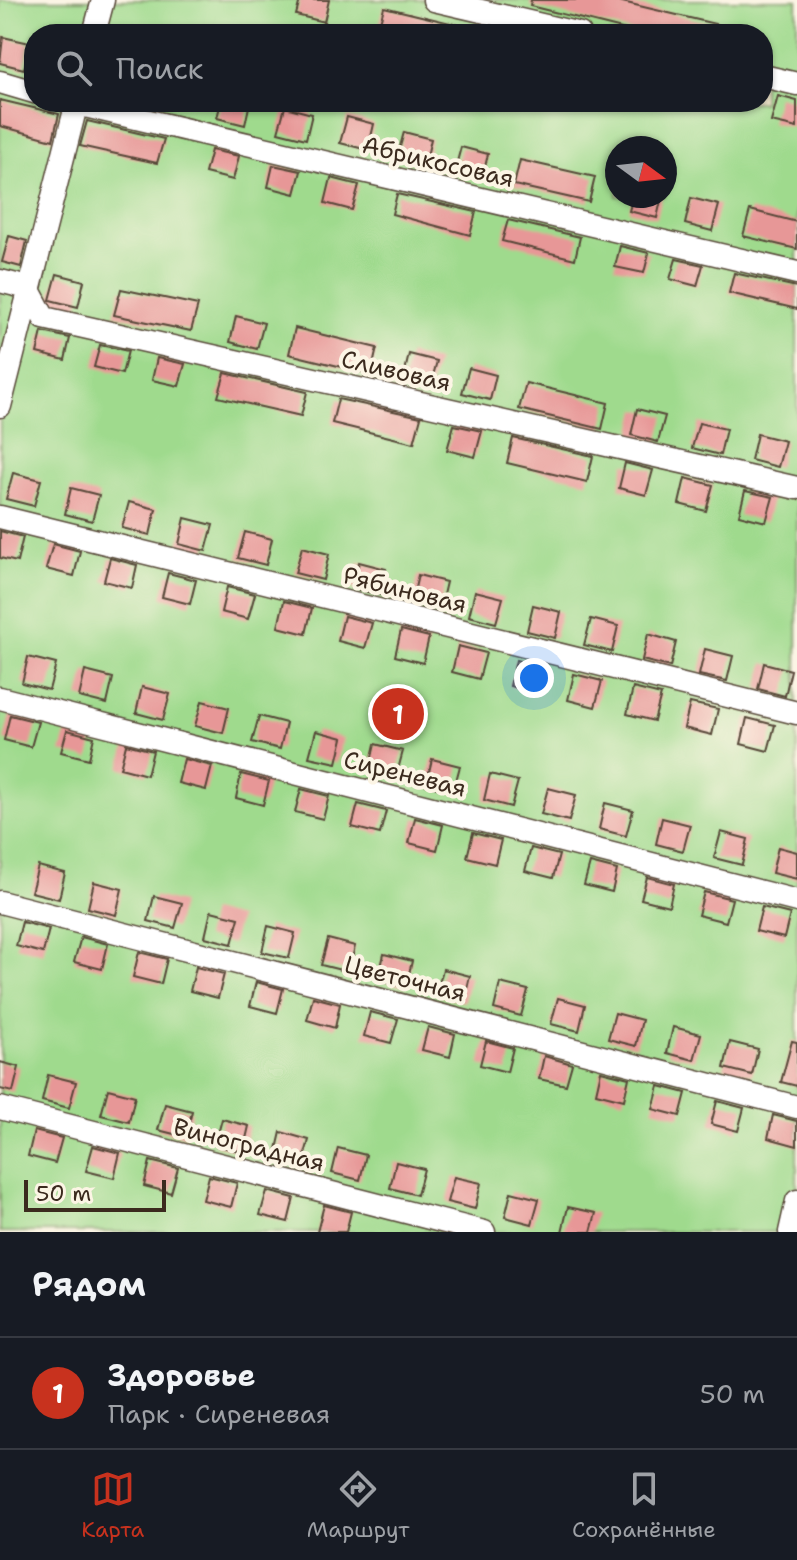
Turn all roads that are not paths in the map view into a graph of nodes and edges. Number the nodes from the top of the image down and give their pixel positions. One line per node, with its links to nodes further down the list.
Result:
1 (103, 0): 3 (street)
2 (434, 0): 4 (street)
3 (97, 24)
4 (537, 24)
5 (773, 78): 7 (street)
6 (0, 82): 8 (street)
7 (797, 84)
8 (24, 89)
9 (71, 112): 13 (street)
10 (111, 112): 11 (street, Абрикосовая)
11 (797, 273)
12 (0, 281): 13 (street)
13 (28, 288): 14 (street); 15 (street, Сливовая)
14 (0, 406)
15 (797, 488)
16 (0, 517): 18 (street, Рябиновая)
17 (0, 698): 19 (street, Сиреневая)
18 (797, 713)
19 (797, 901)
20 (0, 902): 21 (street, Цветочная)
21 (797, 1107)
22 (0, 1108): 24 (street, Виноградная)
23 (797, 1201): 25 (street)
24 (484, 1232)
25 (790, 1232)

